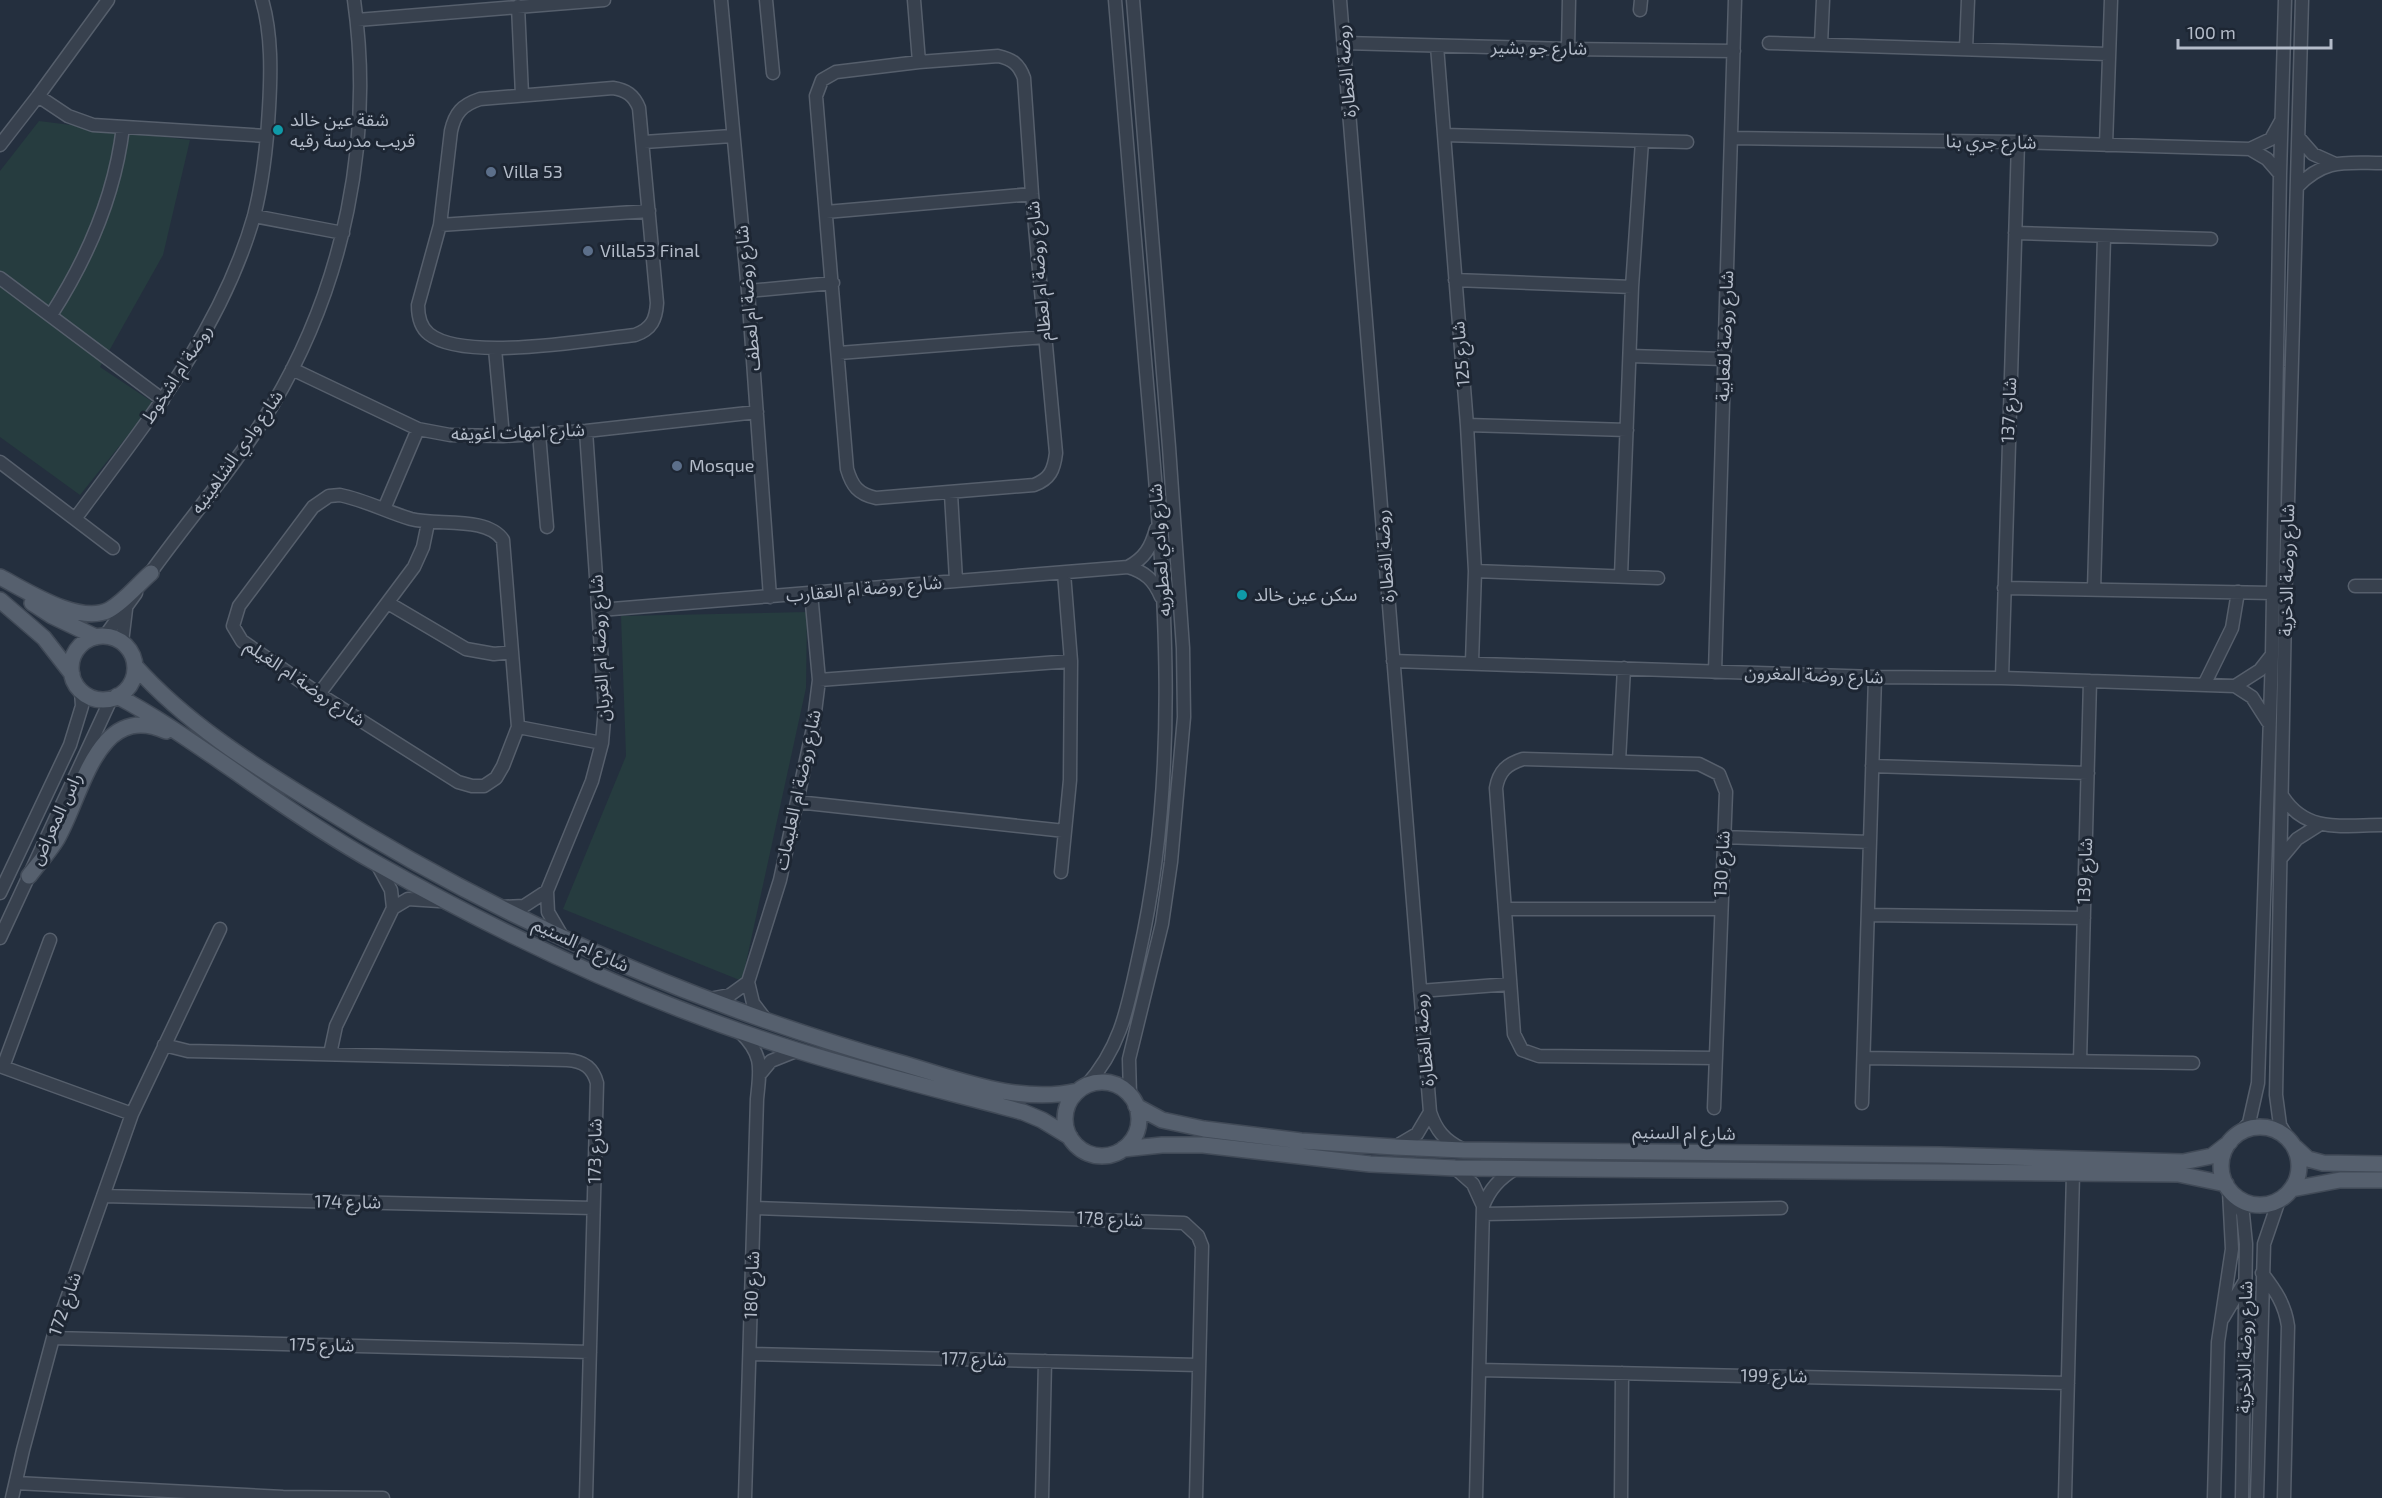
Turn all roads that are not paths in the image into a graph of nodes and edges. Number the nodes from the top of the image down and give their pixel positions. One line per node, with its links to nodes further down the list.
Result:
1 (108, 0): 31 (street)
2 (262, 0): 35 (street, روضة ام اشخوط)
3 (354, 0): 19 (street, شارع وادي الشاهينيه)
4 (604, 0): 18 (street)
5 (721, 0): 36 (street, شارع روضة ام لعطف)
6 (766, 0): 29 (street)
7 (914, 0): 28 (street)
8 (1115, 0): 82 (street, شارع وادي لعطوريه)
9 (1133, 0): 175 (street, شارع وادي لعطوريه)
10 (1340, 0): 20 (street, روضة الغطارة)
11 (1569, 0): 24 (street)
12 (1735, 0): 26 (street, شارع روضة لقعابية)
13 (1823, 0): 22 (street)
14 (1968, 0): 25 (street)
15 (2110, 0): 27 (street)
16 (2285, 0): 32 (street, شارع روضة الذخرية)
17 (2302, 0): 38 (street, شارع روضة الذخرية)
18 (518, 6): 19 (street); 30 (street)
19 (357, 20): 56 (street, شارع وادي الشاهينيه)
20 (1344, 43): 23 (street, شارع جو بشير); 113 (street, روضة الغطارة)
21 (1769, 43): 22 (street)
22 (1821, 45): 25 (street)
23 (1437, 46): 24 (street, شارع جو بشير); 34 (street, شارع 125)
24 (1568, 49): 26 (street, شارع جو بشير)
25 (1966, 49): 27 (street)
26 (1734, 51): 37 (street, شارع روضة لقعابية)
27 (2108, 54): 44 (street)
28 (919, 62): 50 (street, شارع روضة ام لعظام); 52 (street, شارع روضة ام لعظام)
29 (773, 73)
30 (522, 95): 40 (street); 54 (street)
31 (38, 96): 33 (street); 43 (street)
32 (2282, 119): 45 (street); 48 (street, شارع روضة الذخرية)
33 (123, 128): 35 (street); 64 (street)
34 (1444, 135): 39 (street); 60 (street, شارع 125)
35 (267, 136): 53 (street, روضة ام اشخوط)
36 (732, 136): 40 (street); 63 (street, شارع روضة ام لعطف)
37 (1732, 138): 42 (street, شارع جري بنا); 69 (street, شارع روضة لقعابية)
38 (2299, 138): 46 (street); 49 (street, شارع روضة الذخرية)
39 (1642, 141): 41 (street); 62 (street)
40 (644, 142): 51 (street)
41 (1687, 142)
42 (2018, 142): 44 (street, شارع جري بنا); 55 (street, شارع 137)
43 (0, 144)
44 (2106, 145): 45 (street, شارع جري بنا)
45 (2250, 149): 48 (street)
46 (2333, 163): 47 (street); 49 (street)
47 (2382, 163)
48 (2280, 174): 100 (street, شارع روضة الذخرية)
49 (2297, 187): 135 (street, شارع روضة الذخرية)
50 (1032, 194): 52 (street); 65 (street, شارع روضة ام لعظام)
51 (649, 211): 54 (street); 66 (street)
52 (826, 212): 61 (street, شارع روضة ام لعظام)
53 (254, 216): 56 (street); 71 (street, روضة ام اشخوط)
54 (440, 225): 66 (street)
55 (2015, 233): 57 (street); 97 (street, شارع 137)
56 (343, 234): 70 (street, شارع وادي الشاهينيه)
57 (2104, 237): 58 (street); 98 (street)
58 (2211, 239)
59 (0, 278): 64 (street)
60 (1455, 279): 62 (street); 73 (street, شارع 125)
61 (833, 283): 63 (street); 67 (street, شارع روضة ام لعظام)
62 (1632, 287): 68 (street)
63 (748, 291): 72 (street, شارع روضة ام لعطف)
64 (51, 315): 71 (street)
65 (1046, 337): 67 (street); 80 (street, شارع روضة ام لعظام)
66 (495, 349): 78 (street)
67 (839, 353): 80 (street, شارع روضة ام لعظام)
68 (1630, 356): 69 (street); 75 (street)
69 (1724, 359): 117 (street, شارع روضة لقعابية)
70 (292, 369): 74 (street, شارع امهات اغويفه); 89 (street, شارع وادي الشاهينيه)
71 (163, 400): 83 (street, روضة ام اشخوط)
72 (757, 412): 76 (street, شارع امهات اغويفه); 102 (street, شارع روضة ام لعطف)
73 (1467, 425): 75 (street); 88 (street, شارع 125)
74 (418, 429): 78 (street, شارع امهات اغويفه); 81 (street)
75 (1627, 430): 91 (street)
76 (586, 431): 77 (street, شارع امهات اغويفه); 107 (street, شارع روضة ام الغربان)
77 (539, 434): 78 (street, شارع امهات اغويفه); 85 (street)
78 (503, 436)
79 (0, 462): 83 (street)
80 (951, 494): 94 (street)
81 (384, 509): 84 (street, شارع روضة ام الغيلم); 126 (street, شارع روضة ام الغيلم)
82 (1158, 518): 87 (street); 105 (street, شارع وادي لعطوريه)
83 (75, 519): 86 (street)
84 (428, 523): 104 (street); 110 (street, شارع روضة ام الغيلم)
85 (547, 526)
86 (113, 548)
87 (1128, 567): 90 (street, شارع روضة ام العقارب); 105 (street)
88 (1475, 571): 91 (street); 114 (street, شارع 125)
89 (151, 573): 93 (main road); 106 (street, شارع وادي الشاهينيه)
90 (1064, 573): 94 (street, شارع روضة ام العقارب); 112 (street)
91 (1621, 576): 92 (street)
92 (1658, 578)
93 (0, 579): 108 (main road)
94 (956, 580): 101 (street, شارع روضة ام العقارب)
95 (2355, 586): 96 (street)
96 (2382, 586)
97 (2004, 588): 98 (street); 120 (street, شارع 137)
98 (2094, 590): 99 (street)
99 (2238, 592): 100 (street); 123 (street)
100 (2273, 592): 111 (street, شارع روضة الذخرية)
101 (811, 593): 102 (street, شارع روضة ام العقارب); 121 (street, شارع روضة ام العليمات)
102 (770, 597): 107 (street, شارع روضة ام العقارب)
103 (0, 600): 118 (main road)
104 (388, 603): 110 (street); 126 (street)
105 (1164, 605): 174 (street, شارع وادي لعطوريه)
106 (126, 608): 108 (street, شارع وادي الشاهينيه); 109 (street, شارع وادي الشاهينيه)
107 (600, 610): 131 (street, شارع روضة ام الغربان)
108 (100, 636): 109 (main road); 118 (main road)
109 (122, 642): 115 (main road)
110 (512, 652): 129 (street, شارع روضة ام الغيلم)
111 (2271, 655): 124 (street); 128 (street, شارع روضة الذخرية)
112 (1071, 661): 121 (street); 139 (street)
113 (1393, 661): 114 (street, شارع روضة المغرون); 161 (street, روضة الغطارة)
114 (1472, 662): 116 (street, شارع روضة المغرون)
115 (135, 666): 127 (main road); 149 (main road, شارع ام السنيم)
116 (1624, 668): 117 (street, شارع روضة المغرون); 132 (street)
117 (1715, 672): 119 (street, شارع روضة المغرون)
118 (72, 674): 125 (main road)
119 (1875, 677): 120 (street, شارع روضة المغرون); 133 (street)
120 (2002, 678): 122 (street, شارع روضة المغرون)
121 (819, 680): 136 (street, شارع روضة ام العليمات)
122 (2090, 681): 123 (street, شارع روضة المغرون); 134 (street, شارع 139)
123 (2204, 685): 124 (street, شارع روضة المغرون)
124 (2235, 686): 128 (street)
125 (81, 691): 127 (main road); 147 (street, راس المعراض)
126 (319, 694): 129 (street, شارع روضة ام الغيلم)
127 (114, 698): 130 (main road, شارع ام السنيم); 145 (street, راس المعراض)
128 (2269, 724): 181 (street, شارع روضة الذخرية)
129 (518, 727): 131 (street)
130 (193, 742): 143 (main road, شارع ام السنيم); 145 (main road)
131 (602, 743): 146 (street, شارع روضة ام الغربان)
132 (1619, 761): 140 (street, شارع 130); 151 (street, شارع 130)
133 (1872, 766): 134 (street); 141 (street)
134 (2088, 773): 154 (street, شارع 139)
135 (2283, 797): 137 (street); 142 (street, شارع روضة الذخرية)
136 (797, 802): 139 (street); 159 (street, شارع روضة ام العليمات)
137 (2319, 825): 138 (street); 142 (street)
138 (2382, 825)
139 (1065, 831): 144 (street)
140 (1724, 837): 141 (street); 152 (street, شارع 130)
141 (1870, 842): 153 (street)
142 (2281, 859): 182 (street, شارع روضة الذخرية)
143 (376, 863): 148 (main road, شارع ام السنيم); 150 (street)
144 (1061, 872)
145 (29, 876): 157 (street, راس المعراض)
146 (547, 891): 149 (street); 156 (street)
147 (0, 893)
148 (449, 902): 150 (street); 164 (main road, شارع ام السنيم)
149 (499, 907): 156 (main road, شارع ام السنيم)
150 (393, 908): 167 (street)
151 (1505, 909): 152 (street); 160 (street, شارع 130)
152 (1720, 909): 168 (street, شارع 130)
153 (1868, 915): 154 (street); 169 (street)
154 (2084, 918): 170 (street, شارع 139)
155 (220, 928): 165 (street, شارع 172)
156 (562, 936): 162 (main road, شارع ام السنيم)
157 (0, 938)
158 (50, 940): 172 (street)
159 (748, 982): 162 (street); 163 (street)
160 (1510, 984): 161 (street); 168 (street, شارع 130)
161 (1420, 992): 178 (street, روضة الغطارة)
162 (709, 999): 163 (main road, شارع ام السنيم)
163 (766, 1020): 174 (main road, شارع ام السنيم)
164 (738, 1030): 166 (main road, شارع ام السنيم); 173 (street, شارع 180)
165 (164, 1045): 167 (street, شارع 173); 179 (street, شارع 172)
166 (796, 1051): 173 (street); 180 (main road, شارع ام السنيم)
167 (330, 1054): 195 (street, شارع 173)
168 (1716, 1058): 177 (street, شارع 130)
169 (1864, 1058): 170 (street); 176 (street)
170 (2080, 1061): 171 (street)
171 (2193, 1063)
172 (2, 1066): 179 (street)
173 (761, 1073): 196 (street, شارع 180)
174 (1082, 1088): 175 (main road); 180 (main road)
175 (1133, 1100): 183 (main road, شارع ام السنيم); 184 (main road)
176 (1862, 1103)
177 (1714, 1108)
178 (1430, 1112): 183 (street, روضة الغطارة); 185 (street, روضة الغطارة)
179 (132, 1114): 193 (street, شارع 172)
180 (1070, 1137): 184 (main road)
181 (2235, 1137): 182 (main road); 185 (main road, شارع ام السنيم); 192 (main road)
182 (2291, 1142): 186 (main road); 191 (main road)
183 (1395, 1147): 185 (main road, شارع ام السنيم)
184 (1123, 1149): 187 (main road, شارع ام السنيم)
185 (1463, 1150)
186 (2382, 1164)
187 (1455, 1168): 188 (main road, شارع ام السنيم); 198 (street)
188 (1515, 1170): 189 (main road, شارع ام السنيم); 198 (street)
189 (2073, 1173): 192 (main road, شارع ام السنيم); 209 (street)
190 (2382, 1180): 191 (main road)
191 (2292, 1189): 194 (main road)
192 (2230, 1191): 194 (main road); 200 (street, شارع روضة الذخرية); 201 (street)
193 (103, 1196): 195 (street, شارع 174); 202 (street, شارع 172)
194 (2279, 1200): 199 (street, شارع روضة الذخرية)
195 (593, 1208): 203 (street, شارع 173)
196 (755, 1208): 204 (street, شارع 180); 206 (street, شارع 178)
197 (1781, 1208): 198 (street)
198 (1483, 1210): 207 (street)
199 (2262, 1273): 223 (street, شارع روضة الذخرية); 224 (street)
200 (2246, 1280): 201 (street); 222 (street, شارع روضة الذخرية)
201 (2220, 1323): 221 (street)
202 (53, 1338): 203 (street, شارع 175); 210 (street, شارع 172)
203 (590, 1352): 214 (street, شارع 173)
204 (750, 1354): 205 (street, شارع 177); 215 (street, شارع 180)
205 (1044, 1361): 206 (street, شارع 177); 216 (street)
206 (1198, 1365): 217 (street, شارع 178)
207 (1479, 1370): 208 (street, شارع 199); 218 (street)
208 (1622, 1373): 209 (street, شارع 199); 219 (street)
209 (2068, 1383): 220 (street)
210 (16, 1483): 211 (street, شارع 172); 212 (street)
211 (12, 1498)
212 (283, 1498): 213 (street)
213 (383, 1498)
214 (586, 1498)
215 (745, 1498)
216 (1042, 1498)
217 (1196, 1498)
218 (1476, 1498)
219 (1621, 1498)
220 (2065, 1498)
221 (2214, 1498)
222 (2242, 1498)
223 (2257, 1498)
224 (2284, 1498)

